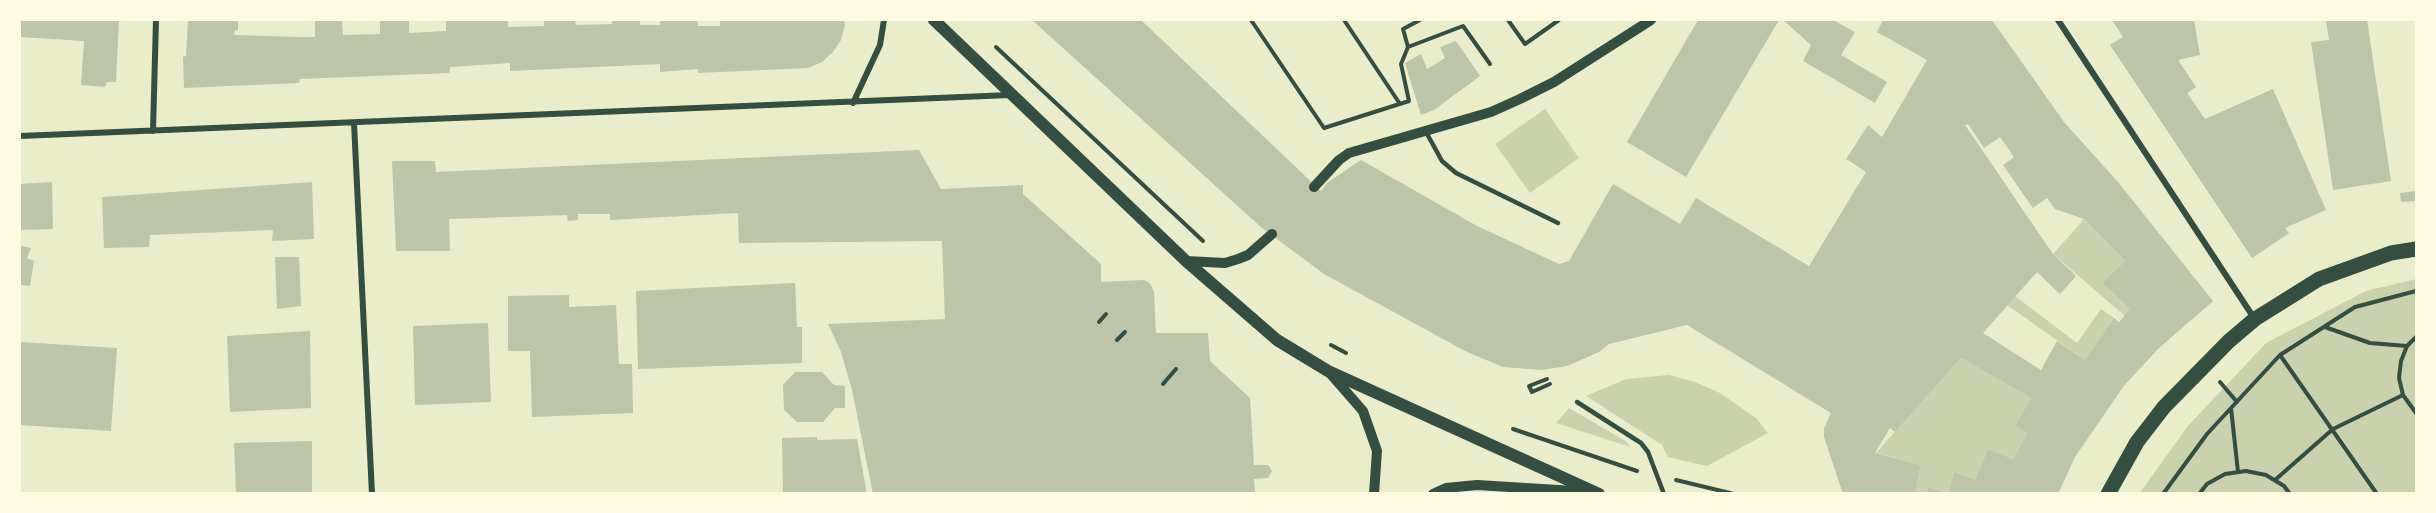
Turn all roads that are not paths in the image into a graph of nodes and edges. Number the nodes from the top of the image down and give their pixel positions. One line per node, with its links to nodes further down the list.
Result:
1 (156, 20): 9 (street)
2 (884, 20): 7 (street)
3 (934, 20): 6 (main road)
4 (1651, 20): 10 (street)
5 (2058, 20): 17 (street)
6 (1010, 95): 7 (street); 16 (main road)
7 (853, 103): 8 (street)
8 (354, 123): 9 (street); 21 (street)
9 (153, 131): 11 (street)
10 (1426, 132): 12 (street); 13 (lane)
11 (20, 136)
12 (1314, 187)
13 (1558, 223)
14 (1272, 234): 16 (street)
15 (2416, 249): 17 (main road)
16 (1186, 261): 18 (main road)
17 (2255, 319): 25 (main road)
18 (1328, 371): 20 (main road); 22 (street)
19 (1578, 402): 24 (lane)
20 (1597, 493): 23 (street)
21 (372, 494)
22 (1374, 494)
23 (1433, 494)
24 (1664, 494)
25 (2108, 494)

